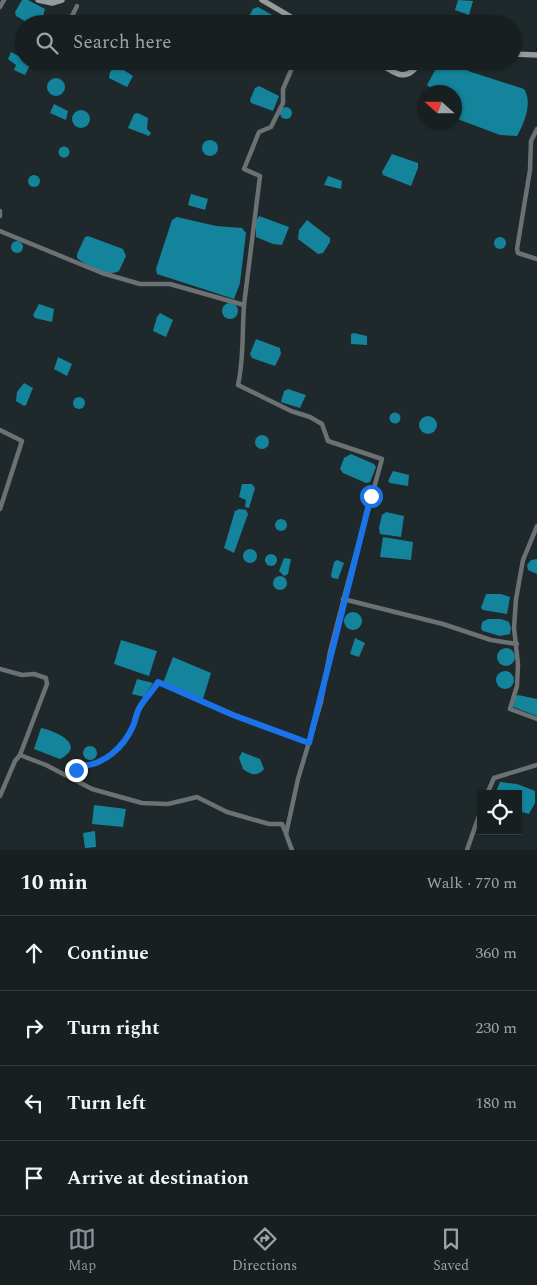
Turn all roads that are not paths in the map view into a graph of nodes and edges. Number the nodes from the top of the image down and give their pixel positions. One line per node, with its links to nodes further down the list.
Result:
1 (4, 0): 6 (street)
2 (38, 0): 3 (main road)
3 (62, 0)
4 (264, 1): 8 (main road)
5 (77, 6): 7 (street)
6 (0, 7)
7 (72, 15)
8 (286, 15)
9 (522, 54): 10 (main road)
10 (537, 55)
11 (291, 70): 19 (street)
12 (390, 70): 13 (main road)
13 (415, 70)
14 (537, 129): 18 (street)
15 (0, 211): 16 (street)
16 (0, 216)
17 (0, 231): 19 (street)
18 (537, 259)
19 (244, 305): 23 (street)
20 (0, 430): 21 (street)
21 (0, 509)
22 (537, 526): 24 (street)
23 (344, 600): 24 (street); 27 (street)
24 (516, 644): 26 (street)
25 (0, 669): 28 (street)
26 (537, 719)
27 (309, 743): 30 (street); 34 (street)
28 (20, 755): 30 (street); 32 (street)
29 (537, 765): 31 (street)
30 (72, 778): 34 (street)
31 (489, 790)
32 (0, 796)
33 (477, 821): 36 (street)
34 (286, 834): 35 (street)
35 (292, 850)
36 (467, 850)

